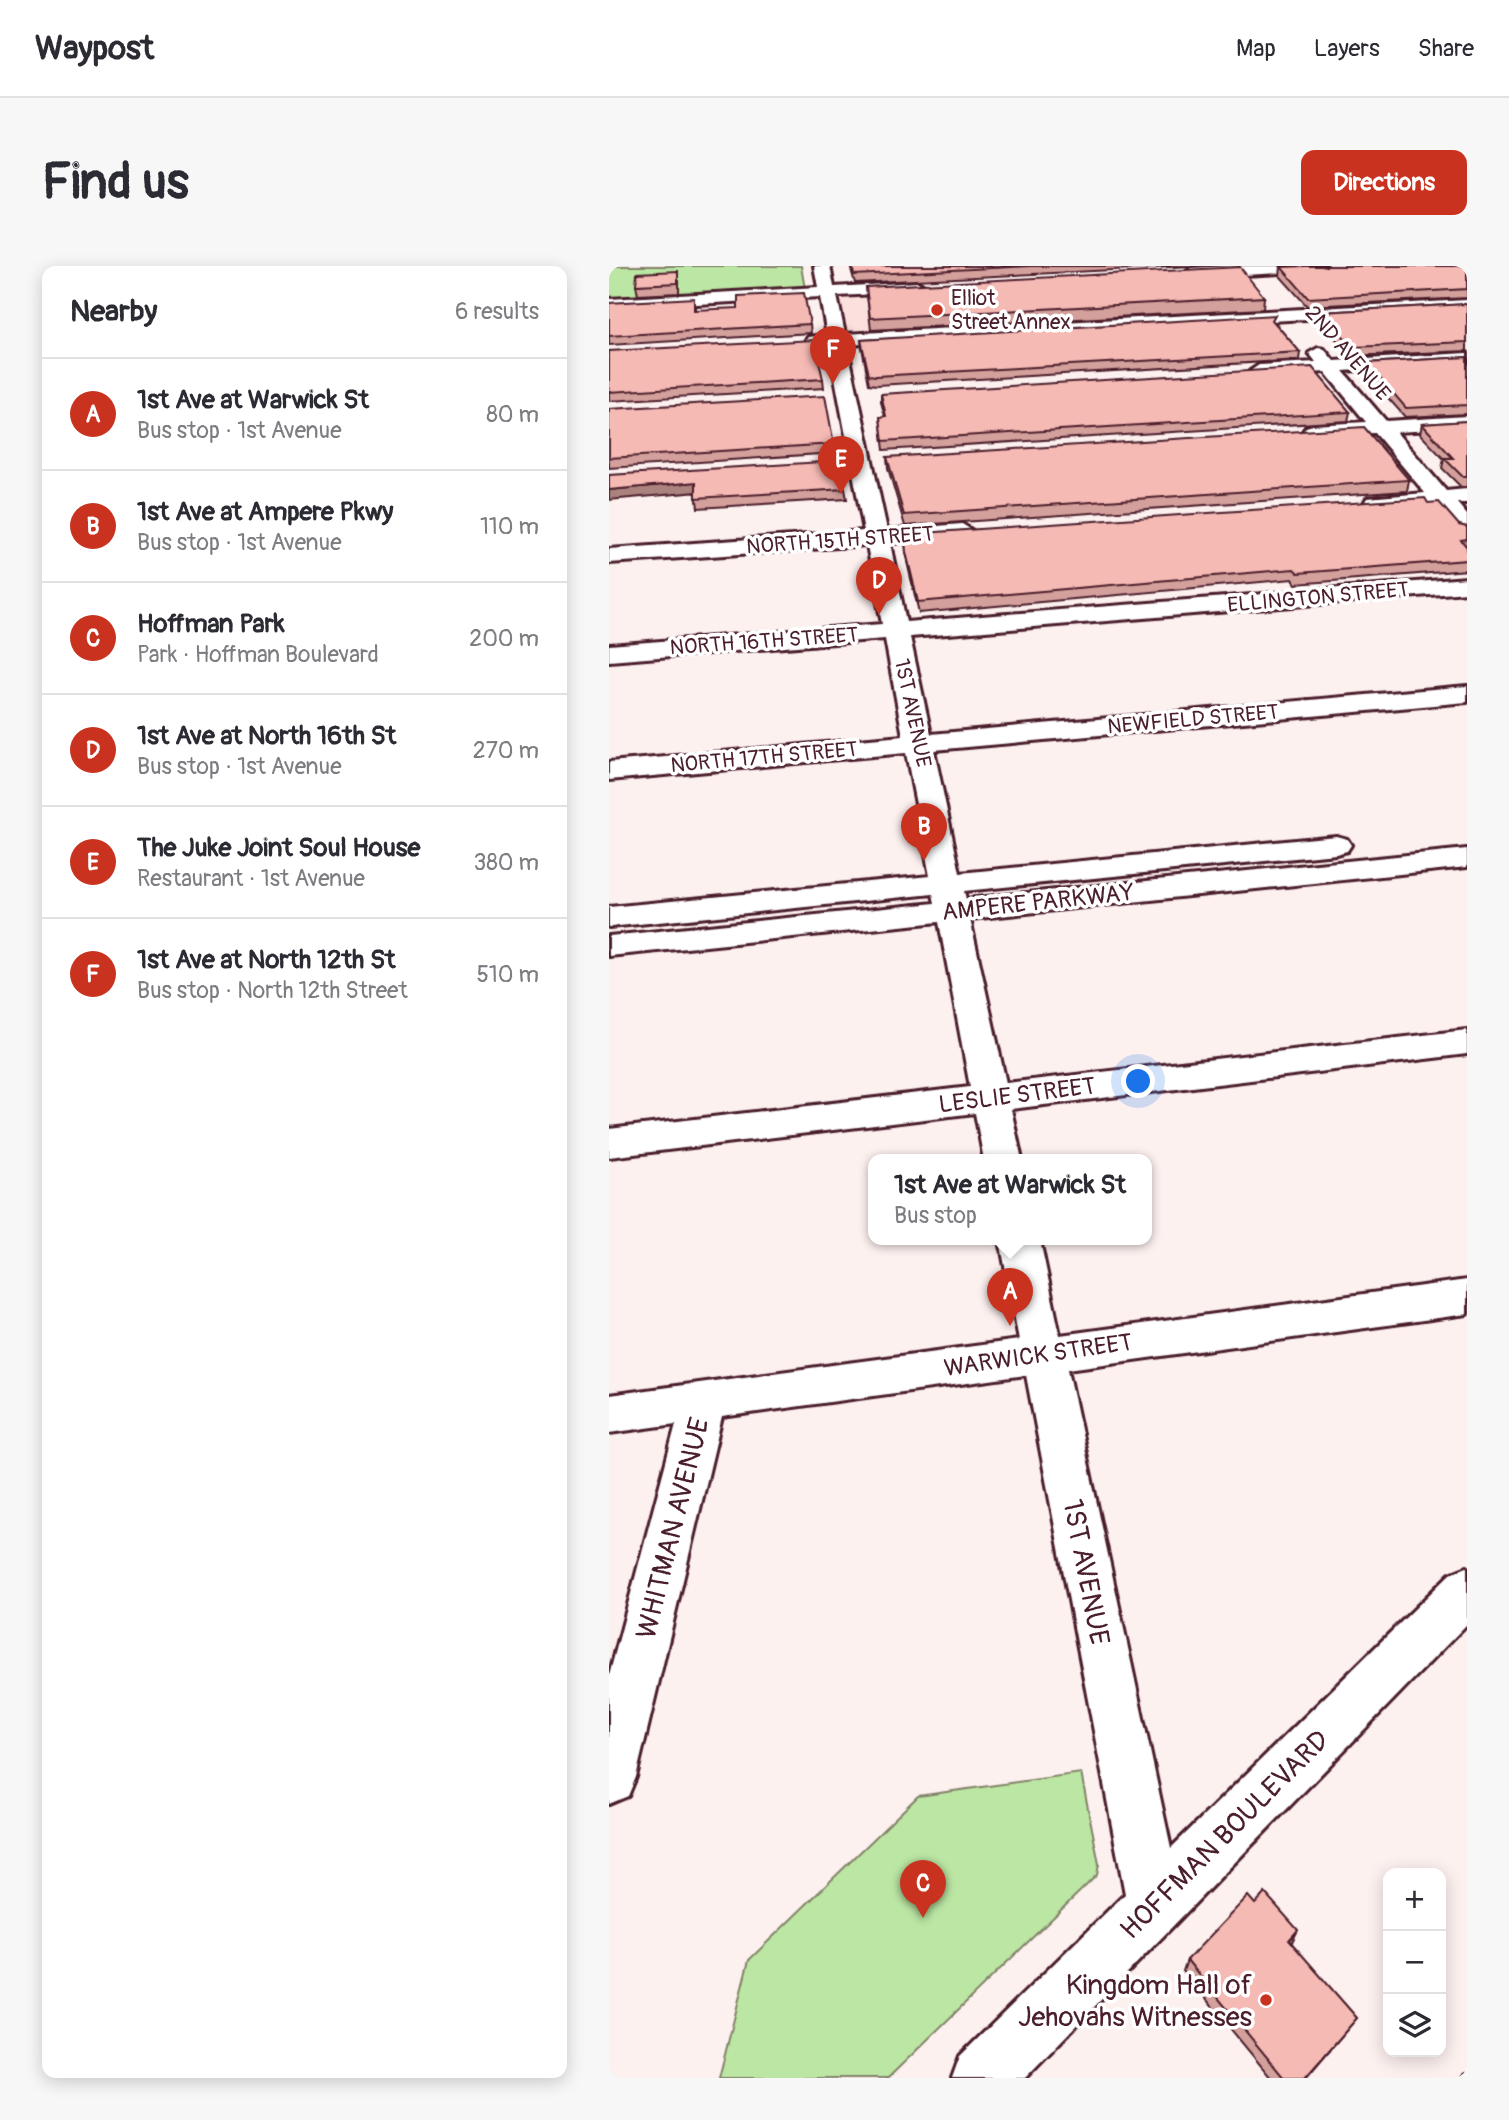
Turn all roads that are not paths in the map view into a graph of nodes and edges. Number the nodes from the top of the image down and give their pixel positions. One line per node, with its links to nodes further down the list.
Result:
1 (1318, 266): 2 (street)
2 (1245, 268): 3 (street); 8 (street, 2ND AVENUE)
3 (1177, 274)
4 (825, 279): 5 (street); 6 (street); 9 (street, 1ST AVENUE)
5 (940, 286)
6 (609, 304)
7 (1467, 304): 8 (street)
8 (1285, 315): 9 (street); 12 (street, 2ND AVENUE)
9 (837, 340): 10 (street); 22 (street, 1ST AVENUE)
10 (797, 342)
11 (1467, 358): 12 (street)
12 (1329, 367): 13 (street); 15 (street, 2ND AVENUE)
13 (1233, 372)
14 (1467, 422): 15 (street)
15 (1382, 427): 16 (street); 18 (street, 2ND AVENUE)
16 (1286, 433)
17 (1467, 496): 18 (street)
18 (1441, 498): 19 (street); 20 (street, 2ND AVENUE)
19 (1360, 504)
20 (1467, 528)
21 (989, 529): 22 (street, NORTH 15TH STREET)
22 (877, 537): 23 (street, NORTH 15TH STREET); 26 (street, 1ST AVENUE)
23 (609, 556)
24 (1467, 585): 25 (street, ELLINGTON STREET)
25 (1169, 609): 26 (street, NORTH 16TH STREET)
26 (896, 630): 27 (street, NORTH 16TH STREET); 29 (street, 1ST AVENUE)
27 (609, 653)
28 (1467, 695): 29 (street, NEWFIELD STREET)
29 (919, 743): 30 (street, NORTH 17TH STREET); 33 (street, 1ST AVENUE)
30 (609, 771)
31 (1467, 832): 33 (street, AMPERE PARKWAY)
32 (1467, 858): 33 (street, AMPERE PARKWAY)
33 (950, 897): 34 (street, AMPERE PARKWAY); 35 (street, AMPERE PARKWAY); 37 (street, 1ST AVENUE)
34 (609, 917)
35 (609, 946)
36 (1467, 1042): 37 (street, LESLIE STREET)
37 (991, 1098): 38 (street, LESLIE STREET); 39 (street, 1ST AVENUE)
38 (609, 1143)
39 (1002, 1154)
40 (1021, 1245): 42 (street, 1ST AVENUE)
41 (1467, 1297): 42 (street, WARWICK STREET)
42 (1043, 1354): 43 (street, WARWICK STREET); 47 (street, 1ST AVENUE)
43 (704, 1401): 44 (street, WARWICK STREET); 46 (street, WHITMAN AVENUE)
44 (609, 1414)
45 (1467, 1590): 47 (street, HOFFMAN BOULEVARD)
46 (609, 1777)
47 (1154, 1904): 48 (street, HOFFMAN BOULEVARD)
48 (982, 2078)

